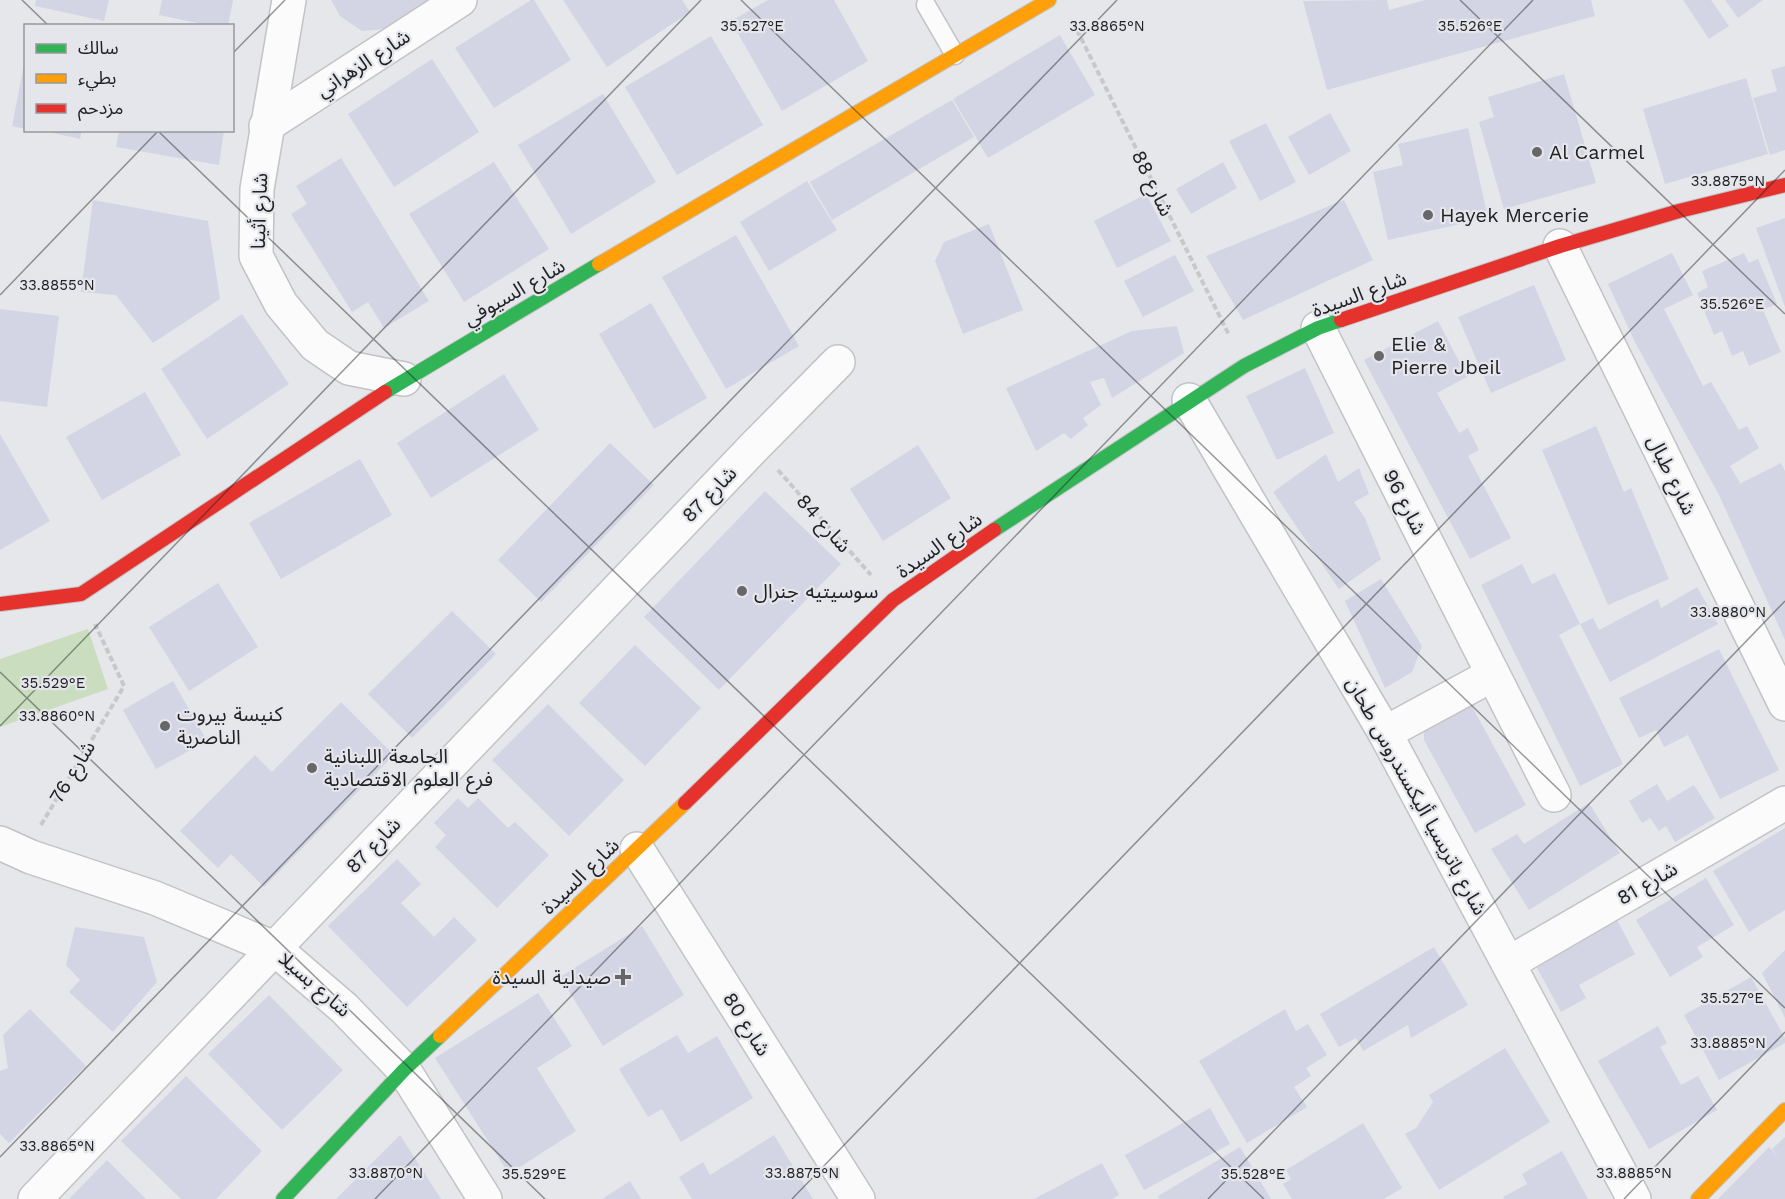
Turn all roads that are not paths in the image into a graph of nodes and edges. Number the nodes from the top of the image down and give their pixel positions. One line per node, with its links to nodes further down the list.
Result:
1 (289, 0): 6 (street, شارع أثينا)
2 (460, 0): 6 (street, شارع الزهراني)
3 (1048, 0): 5 (street, شارع السيوفي)
4 (926, 5): 5 (lane)
5 (955, 55): 11 (street, شارع السيوفي)
6 (267, 126): 11 (street, شارع أثينا)
7 (1785, 185): 8 (street, شارع السيدة)
8 (1560, 246): 9 (street, شارع السيدة); 15 (street, شارع طبال)
9 (1318, 328): 12 (street, شارع السيدة); 14 (street, شارع 96)
10 (838, 362): 21 (street, شارع 87)
11 (404, 379): 13 (street, شارع السيوفي)
12 (1189, 400): 16 (street, شارع باتريسيا أليكسندروس طحان); 20 (street, شارع السيدة)
13 (0, 604)
14 (1492, 675): 16 (street); 17 (street, شارع 96)
15 (1785, 704)
16 (1384, 733): 22 (street, شارع باتريسيا أليكسندروس طحان)
17 (1554, 795)
18 (1785, 803): 22 (street, شارع 81)
19 (0, 843): 21 (street, شارع بسيلا)
20 (637, 849): 23 (street, شارع السيدة); 28 (street, شارع 80)
21 (274, 948): 23 (street, شارع بسيلا); 25 (street, شارع 87)
22 (1509, 963): 29 (street, شارع باتريسيا أليكسندروس طحان)
23 (404, 1070): 26 (street, شارع السيدة); 27 (street, شارع بسيلا)
24 (1785, 1110): 30 (street)
25 (35, 1199)
26 (283, 1199)
27 (485, 1199)
28 (858, 1199)
29 (1634, 1199)
30 (1698, 1199)

